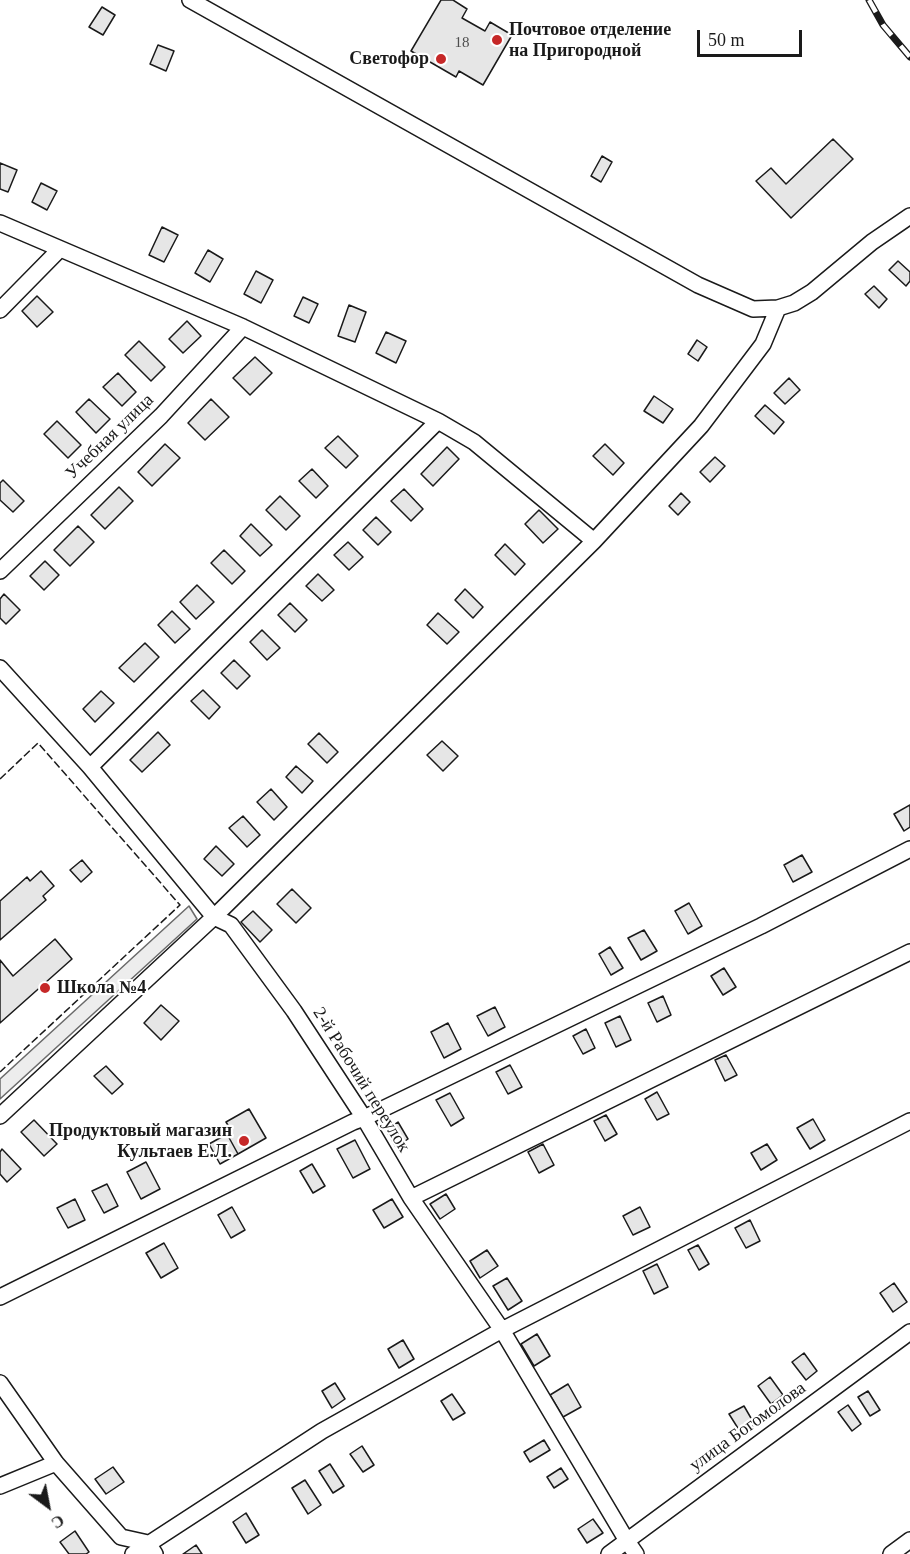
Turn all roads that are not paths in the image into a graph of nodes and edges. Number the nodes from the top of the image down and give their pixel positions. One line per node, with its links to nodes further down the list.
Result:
1 (190, 0): 5 (street)
2 (910, 216): 5 (street)
3 (0, 223): 4 (street)
4 (60, 249): 6 (street); 7 (street)
5 (778, 308): 9 (street)
6 (0, 310)
7 (243, 327): 8 (street); 10 (street, Учебная улица)
8 (438, 421): 9 (street); 12 (street)
9 (594, 541): 14 (street)
10 (0, 571)
11 (0, 668): 12 (street, 2-й Рабочий переулок)
12 (90, 767): 14 (street, 2-й Рабочий переулок)
13 (910, 849): 17 (street)
14 (214, 917): 16 (street); 17 (street, 2-й Рабочий переулок)
15 (910, 952): 19 (street)
16 (0, 1116)
17 (364, 1118): 19 (street, 2-й Рабочий переулок); 20 (street)
18 (910, 1121): 21 (street)
19 (411, 1198): 21 (street, 2-й Рабочий переулок)
20 (0, 1297)
21 (502, 1330): 27 (street, 2-й Рабочий переулок); 28 (street)
22 (910, 1332): 27 (street, улица Богомолова)
23 (0, 1383): 24 (street)
24 (56, 1463): 25 (street); 28 (street)
25 (0, 1486)
26 (910, 1540): 32 (street)
27 (627, 1541): 30 (street, улица Богомолова); 31 (street, 2-й Рабочий переулок)
28 (151, 1549): 29 (street)
29 (133, 1554)
30 (609, 1554)
31 (636, 1554)
32 (891, 1554)

